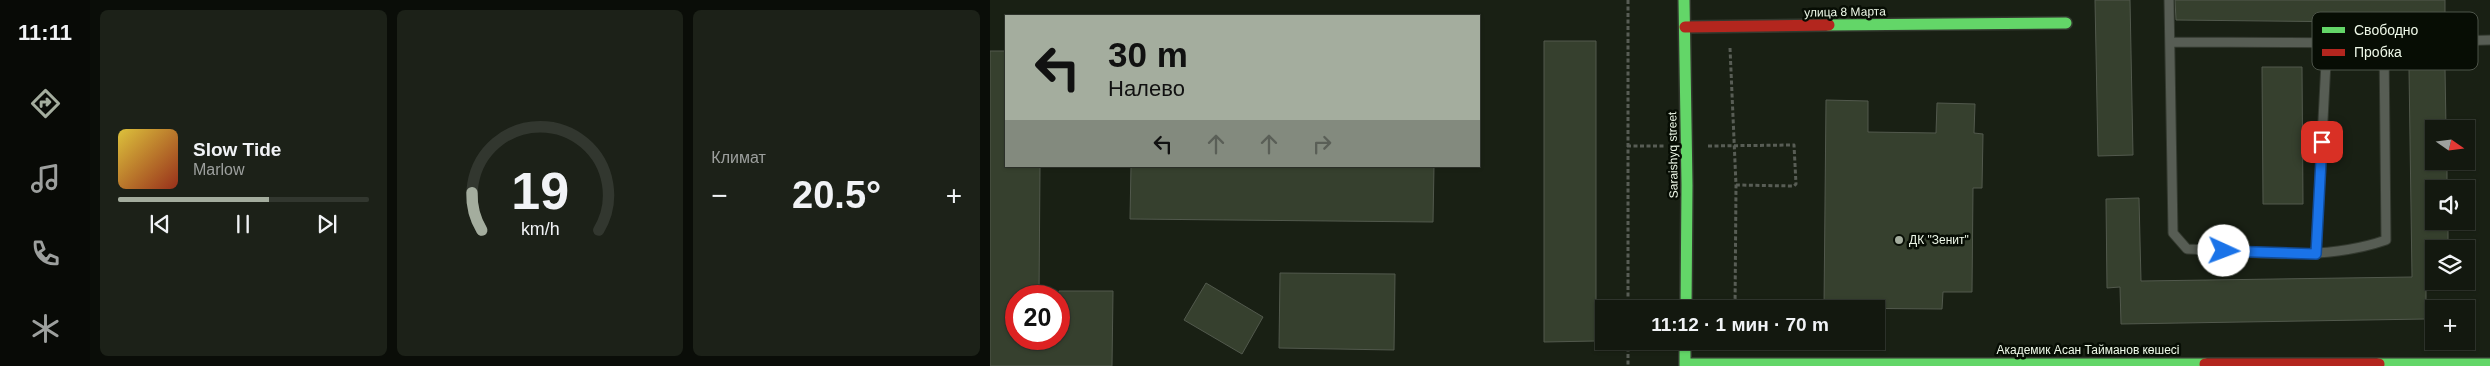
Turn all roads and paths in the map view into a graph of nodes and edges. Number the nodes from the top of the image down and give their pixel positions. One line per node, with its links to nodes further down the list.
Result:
1 (1628, 0): 11 (path)
2 (1684, 0): 5 (street, Saraishyq street)
3 (2169, 0): 7 (lane)
4 (2066, 23): 6 (street, улица 8 Марта)
5 (1685, 27): 6 (street, улица 8 Марта); 12 (street, Saraishyq street)
6 (1728, 27): 13 (path)
7 (2170, 42): 8 (lane); 15 (lane)
8 (2312, 43)
9 (2326, 70): 15 (lane)
10 (2384, 70): 15 (lane)
11 (1627, 146): 12 (path); 16 (path)
12 (1686, 146): 13 (path); 17 (street, Saraishyq street)
13 (1735, 146): 14 (path); 14 (path)
14 (1736, 185): 18 (path)
15 (2316, 254)
16 (1628, 300)
17 (1686, 300)
18 (1735, 300)
19 (1628, 350): 23 (path)
20 (1685, 350): 22 (street)
21 (2490, 364): 22 (street, Академик Асан Тайманов көшесі)
22 (1685, 365)
23 (1628, 366)

